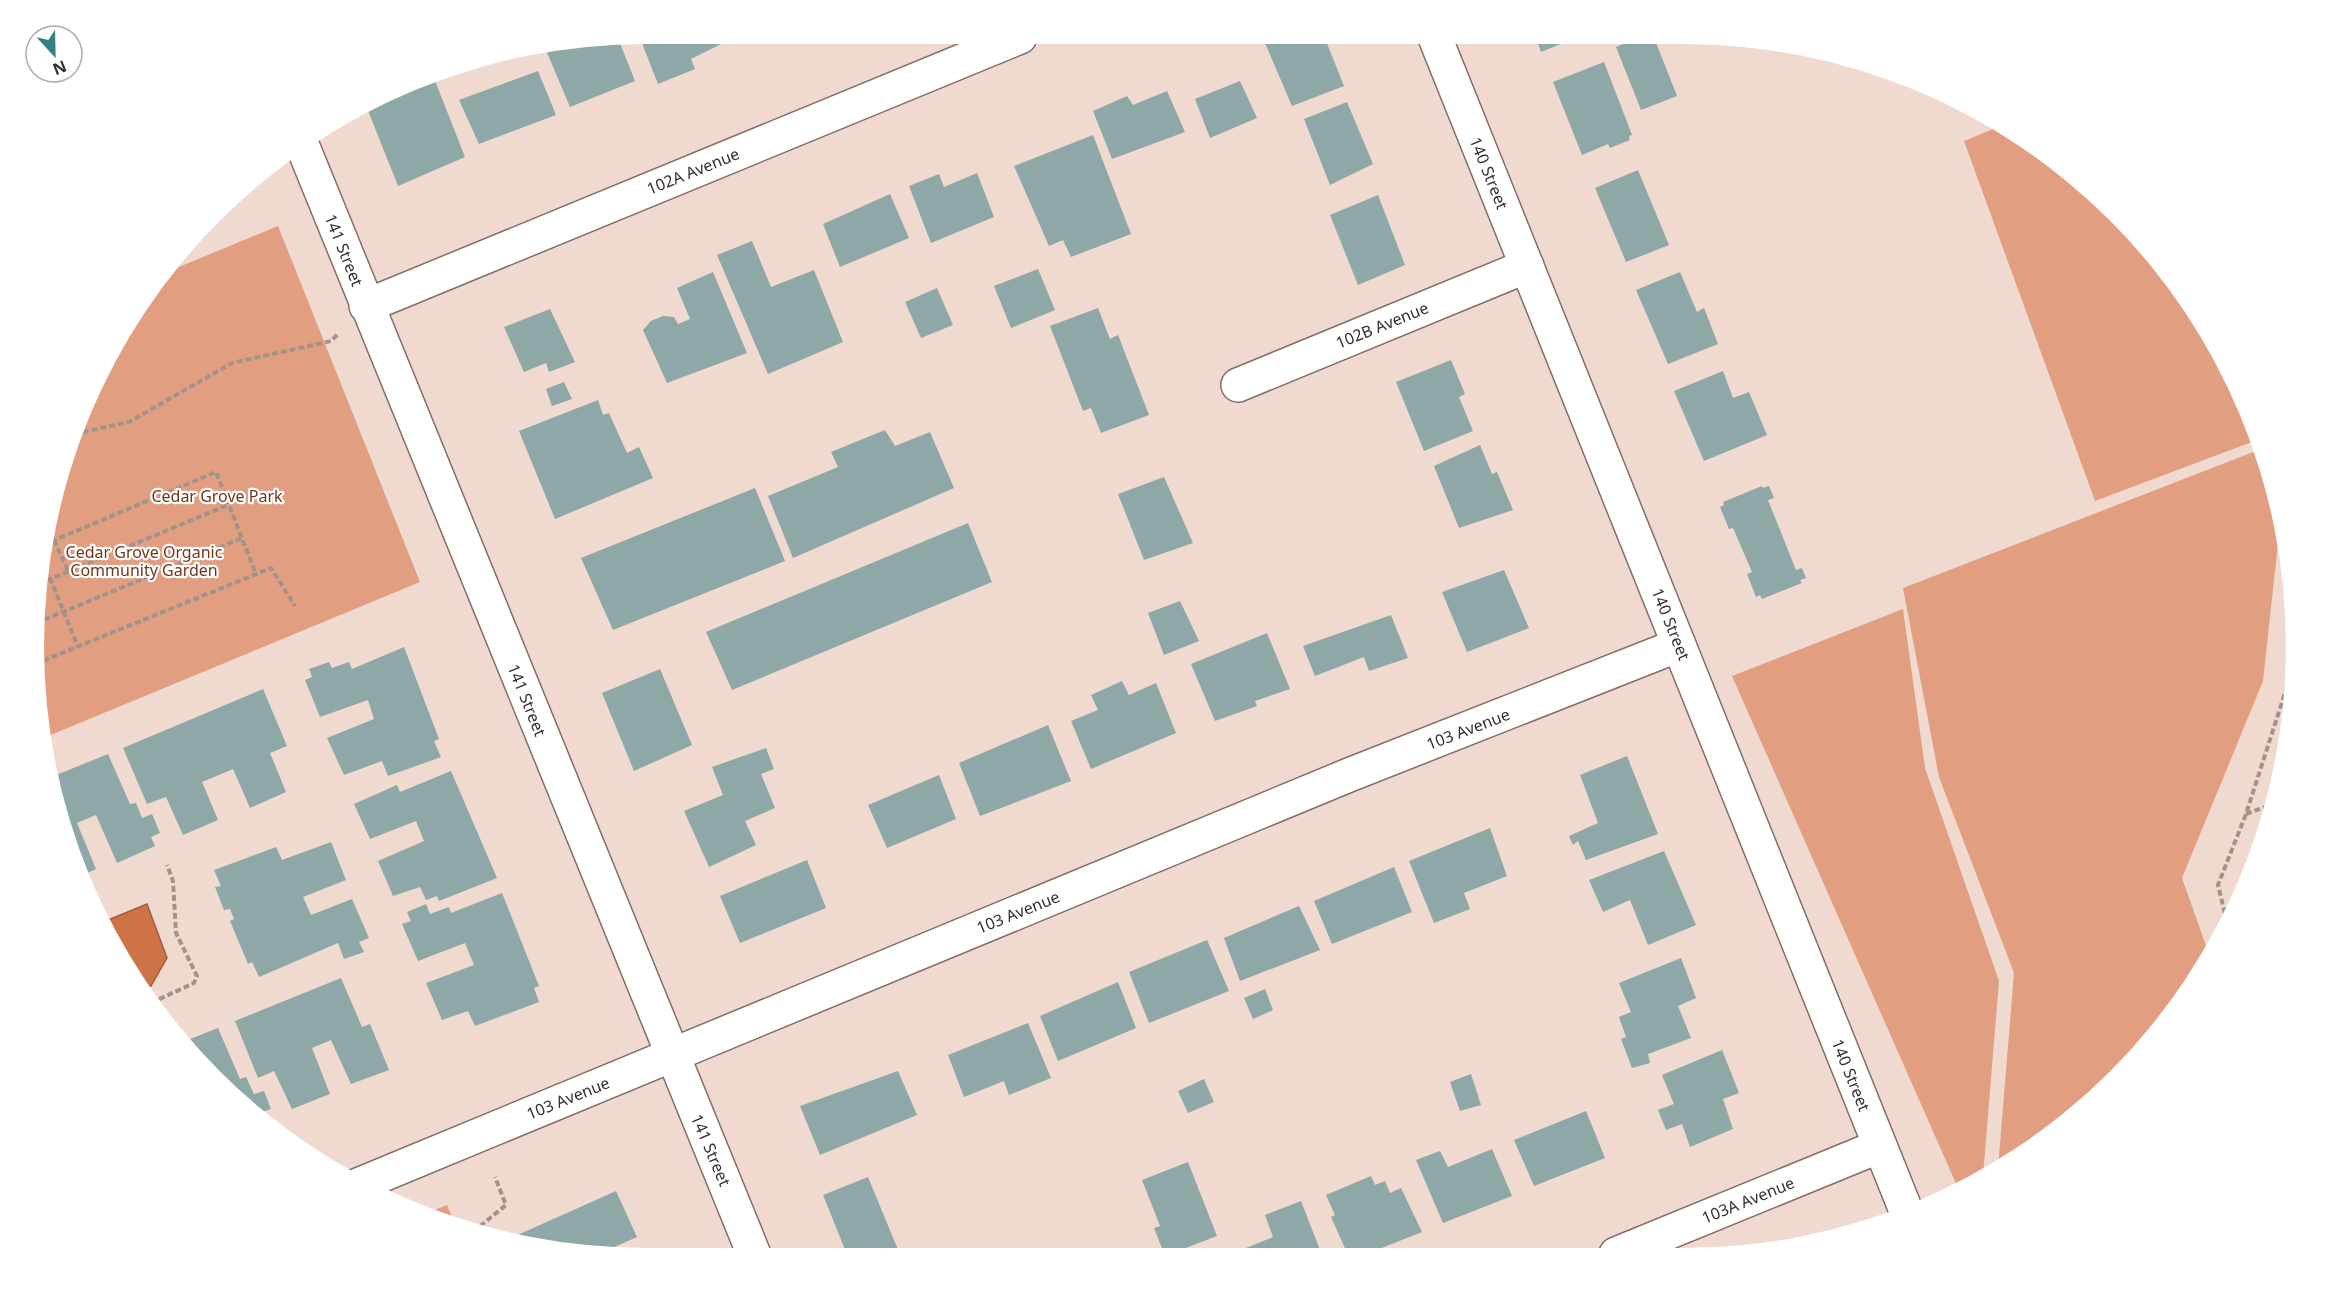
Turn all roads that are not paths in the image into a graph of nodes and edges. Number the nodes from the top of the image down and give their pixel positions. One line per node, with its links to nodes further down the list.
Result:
1 (1005, 43): 5 (street, 102A Avenue)
2 (1437, 43): 4 (street, 140 Street)
3 (304, 150): 5 (street, 141 Street)
4 (1527, 266): 6 (street, 102B Avenue); 7 (street, 140 Street)
5 (366, 306): 8 (street, 141 Street)
6 (1238, 385)
7 (1679, 645): 8 (street, 103 Avenue); 9 (street, 140 Street)
8 (671, 1055): 10 (street, 103 Avenue); 12 (street, 141 Street)
9 (1880, 1146): 11 (street, 140 Street); 13 (street, 103A Avenue)
10 (369, 1180)
11 (1904, 1207)
12 (752, 1249)
13 (1628, 1249)

